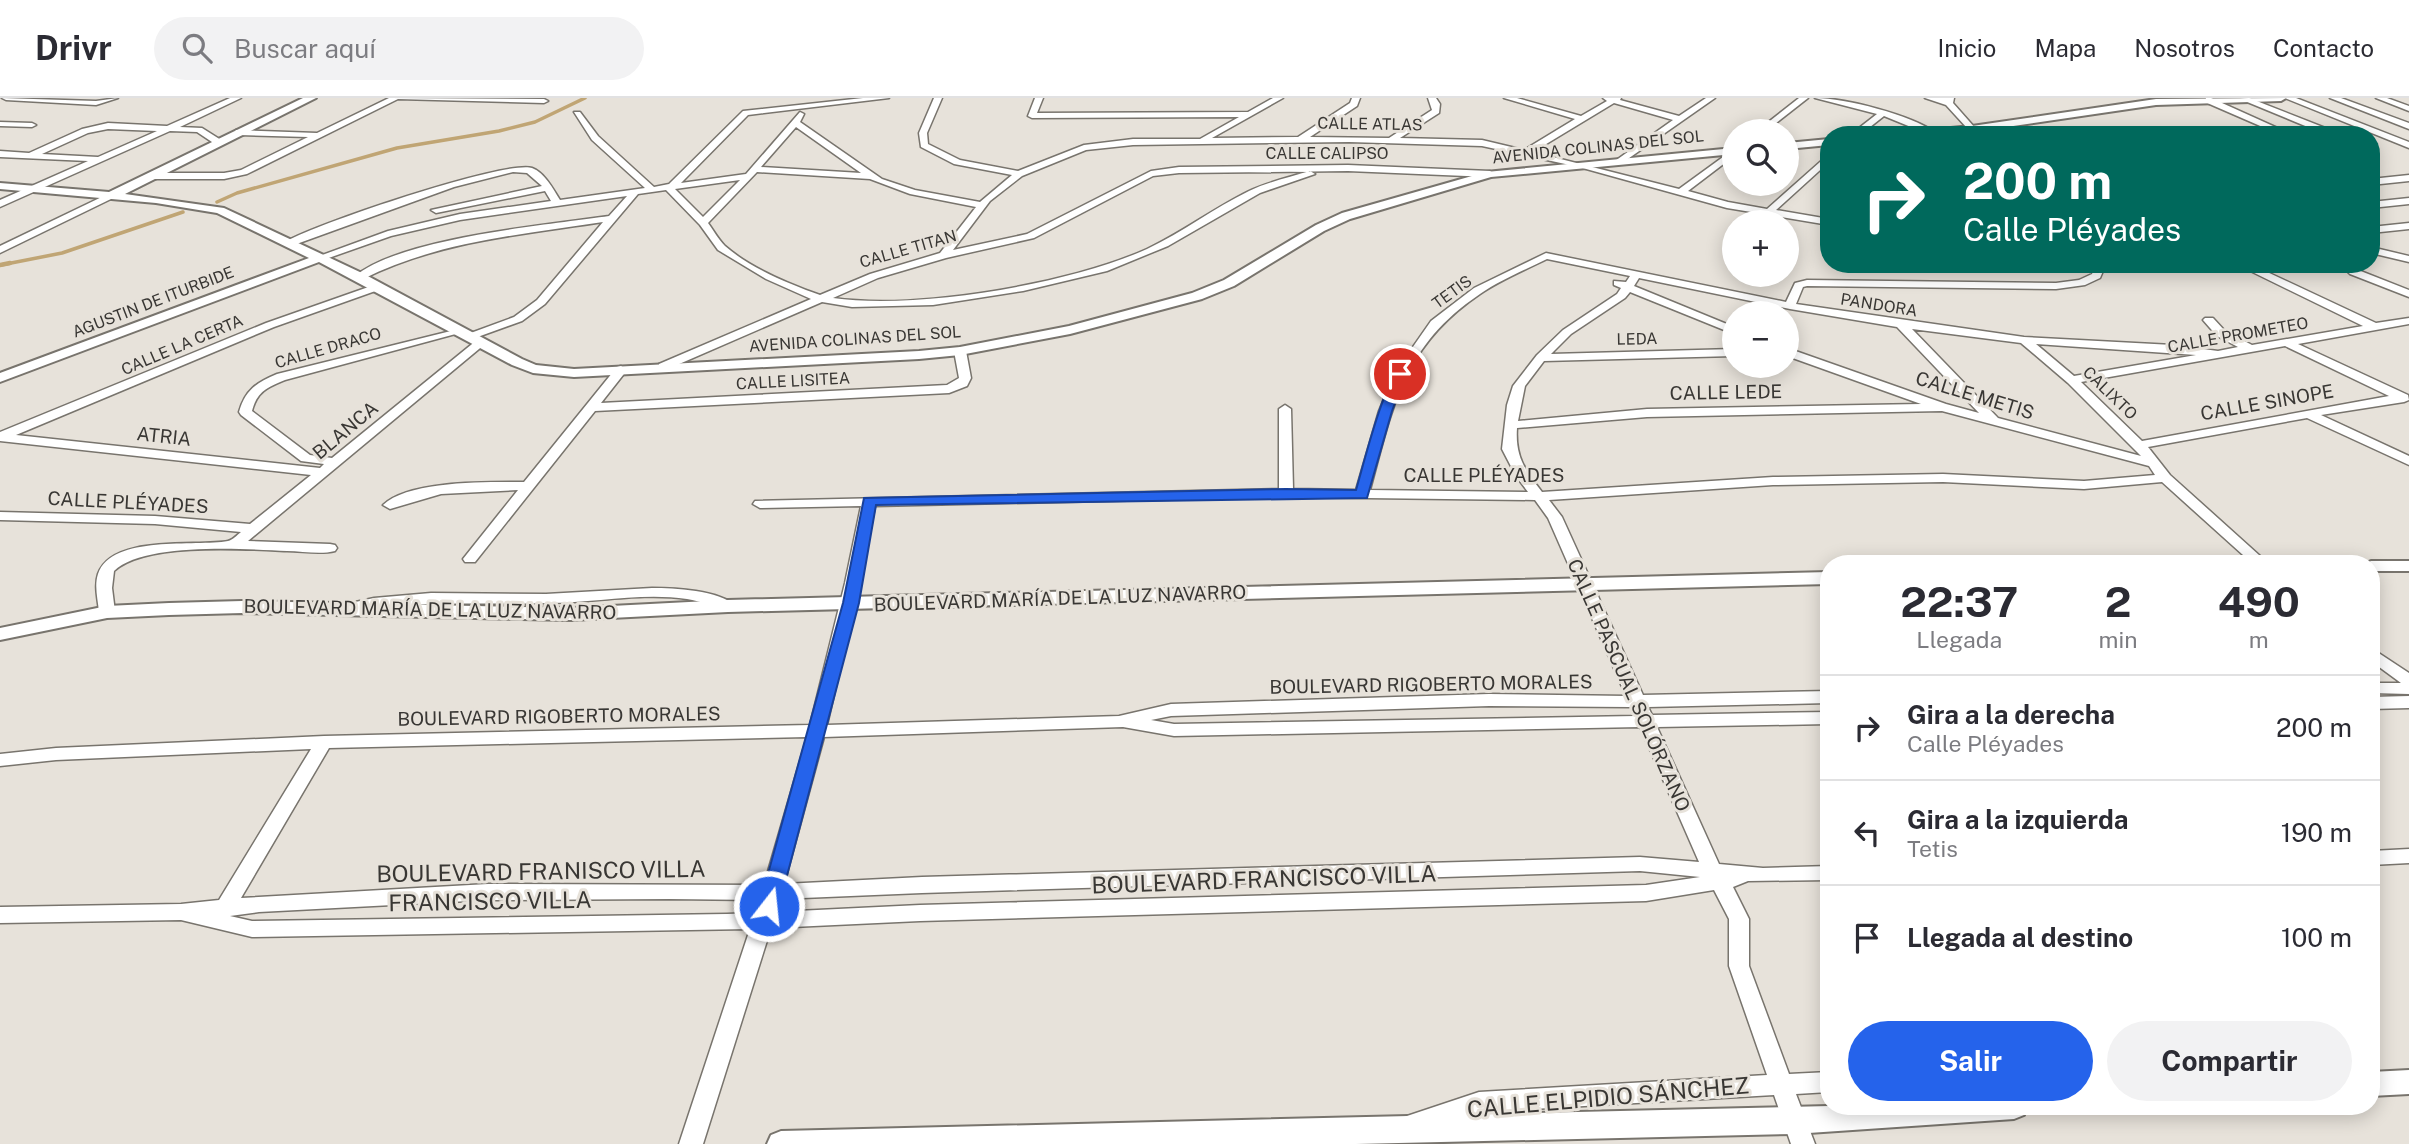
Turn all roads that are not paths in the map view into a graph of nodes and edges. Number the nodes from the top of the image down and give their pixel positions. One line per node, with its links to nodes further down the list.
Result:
1 (6, 98): 2 (street)
2 (114, 98)
3 (237, 98): 48 (street)
4 (311, 98): 49 (street)
5 (398, 98): 26 (street); 51 (street)
6 (885, 98): 27 (street)
7 (938, 98): 74 (street)
8 (1039, 98): 31 (street)
9 (1279, 98): 31 (street)
10 (1356, 98): 52 (street)
11 (1432, 98): 53 (street)
12 (1508, 98): 33 (street)
13 (1711, 98): 34 (street)
14 (1804, 98): 35 (street)
15 (1819, 98): 29 (street)
16 (1929, 98): 24 (street)
17 (2281, 98): 23 (street)
18 (2289, 98): 32 (street)
19 (2334, 98): 36 (street)
20 (2380, 98): 28 (street)
21 (1613, 99): 33 (street); 34 (street)
22 (2174, 99): 25 (street); 43 (street)
23 (2244, 99): 25 (street); 45 (street)
24 (1950, 100): 42 (street)
25 (2208, 100): 44 (street)
26 (544, 101)
27 (802, 108): 37 (street); 83 (street)
28 (2409, 109)
29 (1883, 113): 40 (street); 41 (street)
30 (577, 114): 84 (street)
31 (1250, 114): 54 (street)
32 (2330, 114): 36 (street); 46 (street)
33 (1583, 119): 60 (street)
34 (1679, 119): 67 (street)
35 (1777, 119)
36 (2392, 120): 47 (street)
37 (795, 123): 73 (street); 77 (street)
38 (0, 124): 39 (street)
39 (32, 125)
40 (1866, 126)
41 (1916, 126)
42 (1964, 126)
43 (2002, 126)
44 (2268, 126)
45 (2312, 126)
46 (2361, 126)
47 (2409, 127)
48 (170, 129): 55 (street); 56 (street); 66 (street)
49 (239, 132): 51 (street); 55 (street)
50 (2380, 134): 59 (street)
51 (316, 135): 76 (street)
52 (1299, 140): 54 (street, CALLE ATLAS); 63 (street, CALLE ATLAS)
53 (1391, 140): 60 (street, CALLE ATLAS); 63 (street, CALLE ATLAS)
54 (1201, 141): 74 (street, CALLE ATLAS)
55 (218, 142): 76 (street)
56 (59, 143): 64 (street); 65 (street)
57 (1820, 143): 58 (street)
58 (1799, 145)
59 (2409, 145)
60 (1526, 152): 69 (street, CALLE ATLAS)
61 (1722, 153): 67 (street, AVENIDA COLINAS DEL SOL)
62 (0, 154): 64 (street)
63 (1348, 154): 71 (street, CALLE CALIPSO); 75 (street, CALLE CALIPSO)
64 (29, 156): 65 (street)
65 (59, 157): 66 (street)
66 (103, 159): 81 (street)
67 (1619, 161): 69 (street, AVENIDA COLINAS DEL SOL)
68 (1722, 161): 85 (street)
69 (1581, 165): 75 (street, AVENIDA COLINAS DEL SOL); 85 (street, CALLE ATLAS)
70 (1820, 165): 95 (street)
71 (1329, 168): 72 (street, CALLE CALIPSO); 118 (street)
72 (1164, 172): 107 (street, CALLE TITAN)
73 (750, 173): 77 (street); 83 (street); 101 (street)
74 (1019, 174): 92 (street, CALLE ATLAS)
75 (1490, 174): 132 (street, AVENIDA COLINAS DEL SOL)
76 (152, 176): 87 (street)
77 (869, 176): 92 (street)
78 (2409, 178): 79 (street)
79 (2380, 181)
80 (0, 186): 81 (street, AVENIDA COLINAS DEL SOL)
81 (36, 188): 87 (street, AVENIDA COLINAS DEL SOL); 90 (street)
82 (548, 188): 89 (street); 93 (street); 104 (street)
83 (670, 189): 84 (street); 101 (street)
84 (654, 191): 86 (street)
85 (1680, 193): 94 (street, CALLE ATLAS)
86 (634, 194): 89 (street); 97 (street, BLANCA)
87 (110, 197): 104 (street, AVENIDA COLINAS DEL SOL); 105 (street)
88 (2409, 201): 91 (street)
89 (556, 203): 109 (street)
90 (0, 204)
91 (2380, 204)
92 (982, 205): 107 (street, CALLE ATLAS)
93 (436, 210)
94 (1755, 210)
95 (1771, 210)
96 (1820, 217): 99 (street)
97 (607, 218): 114 (street); 128 (street, BLANCA)
98 (1799, 218): 99 (street, CALLE ATLAS)
99 (1809, 219): 100 (street, CALLE ATLAS)
100 (1820, 221)
101 (703, 223): 118 (street)
102 (2409, 226): 103 (street)
103 (2380, 229)
104 (287, 244): 109 (street, AVENIDA COLINAS DEL SOL)
105 (0, 250)
106 (2380, 252): 110 (street)
107 (944, 255): 118 (street, CALLE TITAN)
108 (1542, 257): 115 (street, PANDORA); 157 (street, TETIS)
109 (318, 258): 114 (street, AVENIDA COLINAS DEL SOL); 139 (street, AGUSTIN DE ITURBIDE)
110 (2409, 259)
111 (2097, 273): 120 (street)
112 (2260, 273): 126 (street)
113 (2356, 273): 117 (street)
114 (359, 277): 116 (street, AVENIDA COLINAS DEL SOL)
115 (1632, 281): 119 (street, PANDORA); 125 (street); 136 (street, CALLE PASCUAL SOLÓRZANO)
116 (377, 287): 127 (street, AVENIDA COLINAS DEL SOL); 148 (street, CALLE LA CERTA)
117 (2409, 294)
118 (819, 299): 137 (street, CALLE TITAN)
119 (1758, 301)
120 (1792, 301)
121 (1799, 307): 124 (street, PANDORA)
122 (2209, 320): 131 (street)
123 (2409, 321): 126 (street, CALLE PROMETEO)
124 (1900, 324): 129 (street, PANDORA); 146 (street)
125 (1722, 325)
126 (2375, 327): 130 (street, CALLE PROMETEO)
127 (459, 330): 128 (street, AVENIDA COLINAS DEL SOL); 151 (street, CALLE DRACO)
128 (477, 339): 138 (street, AVENIDA COLINAS DEL SOL); 151 (street, BLANCA)
129 (2024, 340): 134 (street, PANDORA); 140 (street, CALIXTO)
130 (2287, 343): 131 (street, CALLE PROMETEO); 141 (street)
131 (2250, 349): 134 (street, CALLE PROMETEO)
132 (960, 351): 137 (street, AVENIDA COLINAS DEL SOL); 142 (street, CALLE LISITEA)
133 (1722, 352): 136 (street, LEDA)
134 (2217, 354): 140 (street, CALLE PROMETEO)
135 (1799, 356): 143 (street, CALLE METIS)
136 (1541, 358): 147 (street, CALLE PASCUAL SOLÓRZANO)
137 (663, 367): 138 (street, AVENIDA COLINAS DEL SOL)
138 (621, 370): 142 (street)
139 (0, 378)
140 (2072, 380): 149 (street, CALIXTO)
141 (2405, 399): 145 (street, CALLE SINOPE)
142 (592, 407): 155 (street)
143 (1942, 408): 146 (street, CALLE METIS); 147 (street, CALLE LEDE)
144 (1285, 409): 156 (street)
145 (2308, 414): 149 (street, CALLE SINOPE); 150 (street)
146 (1996, 422): 152 (street, CALLE METIS)
147 (1512, 425): 158 (street, CALLE PASCUAL SOLÓRZANO)
148 (0, 437): 153 (street, ATRIA)
149 (2139, 445): 152 (street, CALIXTO)
150 (2409, 461)
151 (336, 462): 153 (street, BLANCA)
152 (2155, 464): 154 (street, CALIXTO)
153 (324, 472): 163 (street, BLANCA)
154 (2165, 478): 158 (street, CALLE PLÉYADES); 166 (street, CALIXTO)
155 (528, 486): 161 (street); 167 (street)
156 (1286, 493): 157 (street, CALLE PLÉYADES); 159 (street, CALLE PLÉYADES)
157 (1362, 495): 158 (street, CALLE PLÉYADES)
158 (1540, 496): 171 (street, CALLE PASCUAL SOLÓRZANO)
159 (869, 501): 160 (street, CALLE PLÉYADES); 172 (street)
160 (760, 504)
161 (390, 505)
162 (5, 517): 163 (street, CALLE PLÉYADES)
163 (253, 529): 164 (street, BLANCA)
164 (233, 546): 165 (street); 173 (street)
165 (330, 548)
166 (2252, 555)
167 (470, 559)
168 (2380, 566): 169 (street)
169 (2409, 566)
170 (1820, 578): 171 (street, BOULEVARD MARÍA DE LA LUZ NAVARRO)
171 (1586, 583): 172 (street, BOULEVARD MARÍA DE LA LUZ NAVARRO); 180 (street, CALLE PASCUAL SOLÓRZANO)
172 (851, 603): 173 (street, BOULEVARD MARÍA DE LA LUZ NAVARRO); 184 (street)
173 (107, 612): 174 (street, BOULEVARD MARÍA DE LA LUZ NAVARRO)
174 (0, 634)
175 (2380, 662): 177 (street)
176 (2380, 688): 177 (street)
177 (2406, 689): 179 (street)
178 (1820, 697): 180 (street, BOULEVARD RIGOBERTO MORALES)
179 (2380, 699)
180 (1638, 701): 182 (street, BOULEVARD RIGOBERTO MORALES); 183 (street, CALLE PASCUAL SOLÓRZANO)
181 (1820, 718): 183 (street, BOULEVARD RIGOBERTO MORALES)
182 (1119, 722): 183 (street, BOULEVARD RIGOBERTO MORALES); 184 (street, BOULEVARD RIGOBERTO MORALES)
183 (1645, 723): 190 (street, CALLE PASCUAL SOLÓRZANO)
184 (817, 732): 185 (street, BOULEVARD RIGOBERTO MORALES); 192 (street)
185 (324, 742): 186 (street, BOULEVARD RIGOBERTO MORALES); 194 (street)
186 (0, 760)
187 (2409, 856): 188 (street)
188 (2380, 858)
189 (1820, 873): 190 (street, BOULEVARD FRANCISCO VILLA)
190 (1715, 876): 191 (street, BOULEVARD FRANCISCO VILLA); 193 (street, BOULEVARD FRANCISCO VILLA); 199 (street, CALLE PASCUAL SOLÓRZANO)
191 (922, 885): 192 (street, BOULEVARD FRANCISCO VILLA); 193 (street)
192 (773, 892): 194 (street, BOULEVARD FRANISCO VILLA); 196 (street)
193 (920, 913): 196 (street, BOULEVARD FRANCISCO VILLA)
194 (221, 914): 195 (street); 196 (street, FRANCISCO VILLA)
195 (0, 915)
196 (764, 921): 204 (street)
197 (1820, 1082): 199 (street, CALLE ELPIDIO SÁNCHEZ)
198 (2409, 1082): 200 (street)
199 (1781, 1083): 202 (street, CALLE ELPIDIO SÁNCHEZ); 203 (street, CALLE PASCUAL SOLÓRZANO)
200 (2380, 1084)
201 (1942, 1115): 203 (street, CALLE ELPIDIO SÁNCHEZ)
202 (1392, 1132): 203 (street, CALLE ELPIDIO SÁNCHEZ); 205 (street, CALLE ELPIDIO SÁNCHEZ)
203 (1799, 1133)
204 (691, 1144)
205 (780, 1144)

